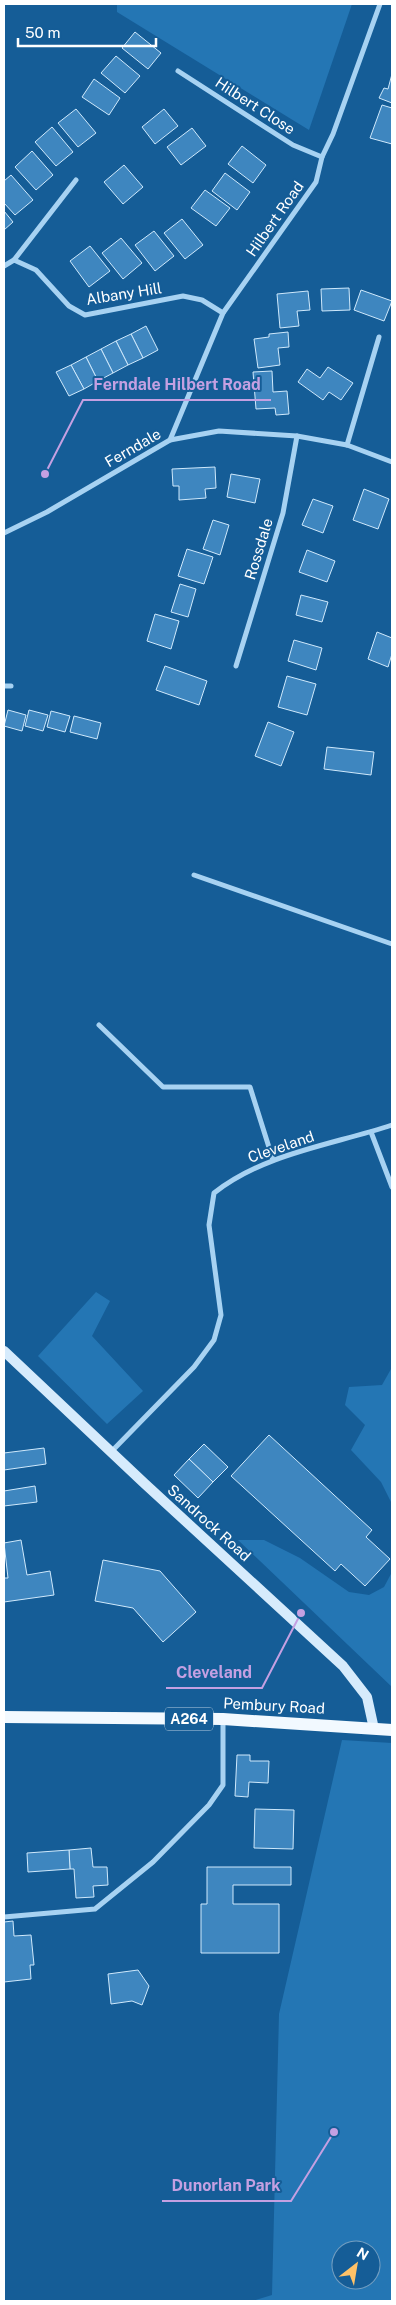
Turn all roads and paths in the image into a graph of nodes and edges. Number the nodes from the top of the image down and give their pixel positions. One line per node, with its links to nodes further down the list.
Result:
1 (380, 4): 3 (street, Hilbert Road)
2 (178, 71): 3 (street, Hilbert Close)
3 (322, 157): 7 (street, Hilbert Road)
4 (76, 180): 5 (street)
5 (14, 260): 6 (street); 7 (street, Albany Hill)
6 (4, 266)
7 (223, 313): 10 (street, Hilbert Road)
8 (379, 337): 11 (street)
9 (297, 436): 10 (street, Ferndale); 11 (street, Ferndale); 14 (street, Rossdale)
10 (170, 440): 13 (street, Ferndale)
11 (347, 445): 12 (street, Ferndale)
12 (392, 462)
13 (4, 533)
14 (236, 666)
15 (4, 686): 16 (street)
16 (11, 686)
17 (194, 875): 18 (street)
18 (392, 944)
19 (99, 1025): 22 (street)
20 (392, 1125): 21 (street, Cleveland)
21 (371, 1132): 22 (street, Cleveland); 23 (street)
22 (273, 1160): 25 (street, Cleveland)
23 (392, 1188)
24 (4, 1351): 25 (street, Sandrock Road)
25 (111, 1452): 28 (street, Sandrock Road)
26 (4, 1717): 27 (main road, Pembury Road / A264)
27 (223, 1719): 28 (main road, Pembury Road / A264); 30 (street)
28 (374, 1729): 29 (main road, Pembury Road / A264)
29 (392, 1730)
30 (4, 1917)

